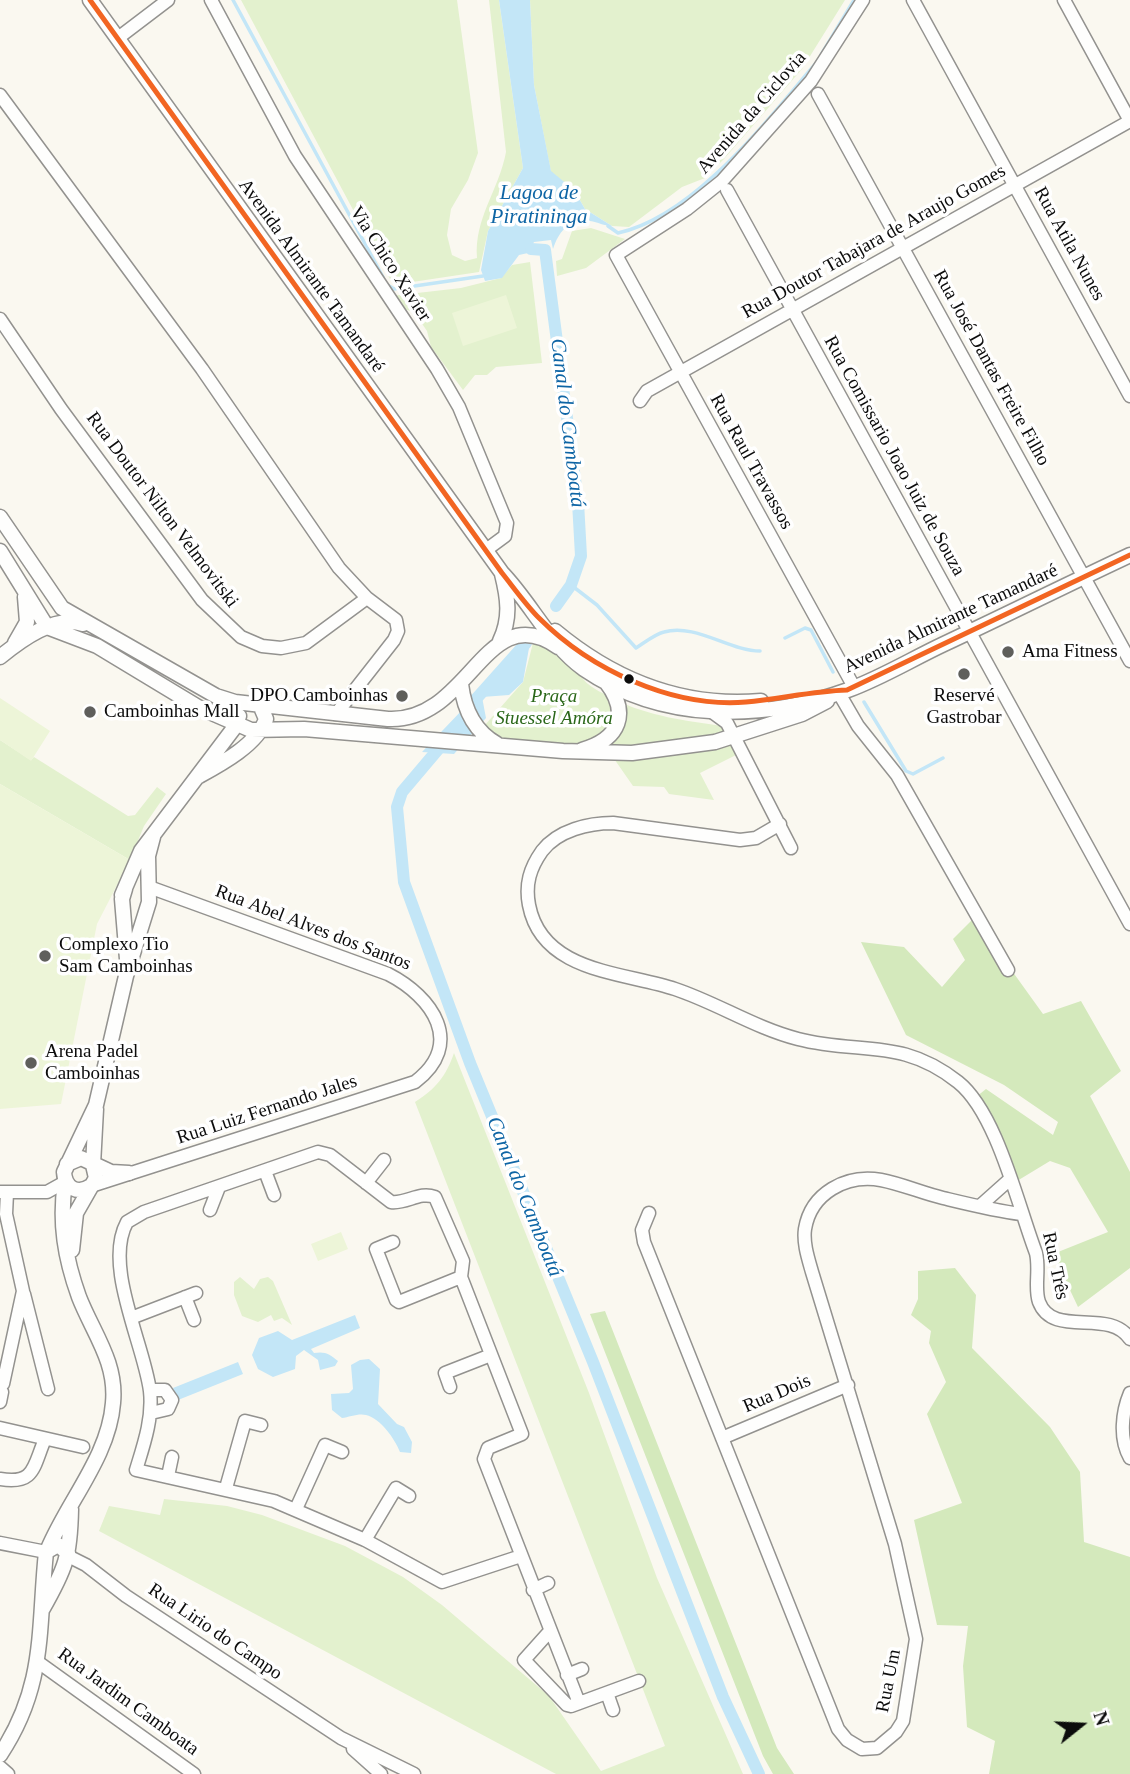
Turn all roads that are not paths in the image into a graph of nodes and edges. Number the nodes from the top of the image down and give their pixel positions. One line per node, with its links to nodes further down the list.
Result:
1 (90, 0): 7 (street, Avenida Almirante Tamandaré)
2 (168, 0): 7 (street)
3 (211, 0): 21 (street, Via Chico Xavier)
4 (863, 0): 14 (street, Avenida da Ciclovia)
5 (913, 0): 11 (street, Rua Atila Nunes)
6 (1064, 0): 10 (street)
7 (118, 38): 21 (street, Avenida Almirante Tamandaré)
8 (818, 94): 13 (street, Rua José Dantas Freire Filho)
9 (0, 95): 27 (street)
10 (1130, 121): 11 (street, Rua Doutor Tabajara de Araujo Gomes)
11 (1015, 185): 13 (street, Rua Doutor Tabajara de Araujo Gomes); 18 (street, Rua Atila Nunes)
12 (727, 190): 15 (street, Rua Comissario Joao Juiz de Souza)
13 (903, 248): 15 (street, Rua Doutor Tabajara de Araujo Gomes); 25 (street, Rua José Dantas Freire Filho)
14 (616, 255): 17 (street, Rua Raul Travassos)
15 (792, 310): 17 (street, Rua Doutor Tabajara de Araujo Gomes); 31 (street, Rua Comissario Joao Juiz de Souza)
16 (0, 319): 27 (street, Rua Doutor Nilton Velmovitski)
17 (680, 373): 19 (street, Rua Doutor Tabajara de Araujo Gomes); 39 (street, Rua Raul Travassos)
18 (1130, 396)
19 (640, 401)
20 (0, 517): 30 (street)
21 (486, 550): 24 (street, Avenida Almirante Tamandaré)
22 (0, 551): 26 (street)
23 (1130, 555): 25 (street, Avenida Almirante Tamandaré)
24 (502, 573): 28 (street, Avenida Almirante Tamandaré); 33 (street, Avenida Almirante Tamandaré)
25 (1084, 577): 31 (street, Avenida Almirante Tamandaré); 36 (street, Rua José Dantas Freire Filho)
26 (23, 589): 29 (street); 35 (street)
27 (367, 598): 42 (street)
28 (540, 619): 34 (street, Avenida Almirante Tamandaré); 39 (street)
29 (47, 627): 30 (street); 32 (street); 35 (street)
30 (97, 630): 40 (street)
31 (968, 633): 39 (street, Avenida Almirante Tamandaré); 56 (street, Rua Comissario Joao Juiz de Souza)
32 (68, 637): 35 (street); 43 (street)
33 (500, 641): 34 (street); 38 (street)
34 (564, 651): 37 (street, Avenida Almirante Tamandaré)
35 (5, 653)
36 (1130, 661)
37 (606, 682): 41 (street, Avenida Almirante Tamandaré); 47 (street)
38 (462, 689): 42 (street); 46 (street)
39 (847, 691): 41 (street, Avenida Almirante Tamandaré); 45 (street); 57 (street, Rua Raul Travassos)
40 (256, 705): 42 (street); 43 (street); 44 (street)
41 (712, 712): 45 (street)
42 (336, 714)
43 (237, 724): 44 (street); 48 (street)
44 (259, 730): 46 (street); 48 (street)
45 (734, 736): 47 (street); 49 (street)
46 (498, 745): 47 (street)
47 (578, 751)
48 (195, 778): 50 (street)
49 (780, 824): 51 (street); 66 (street, Rua Três)
50 (153, 837): 52 (street); 54 (street)
51 (791, 848)
52 (149, 887): 53 (street, Rua Abel Alves dos Santos); 54 (street); 55 (street)
53 (172, 896): 55 (street); 59 (street, Rua Abel Alves dos Santos)
54 (122, 897): 55 (street); 58 (street)
55 (147, 908): 58 (street)
56 (1130, 924)
57 (1008, 970)
58 (126, 976): 60 (street)
59 (440, 1050): 65 (street, Rua Luiz Fernando Jales)
60 (96, 1105): 62 (street); 63 (street)
61 (384, 1160): 68 (street)
62 (67, 1164): 63 (street); 67 (street)
63 (93, 1165): 65 (street); 69 (street)
64 (265, 1171): 68 (street); 70 (street); 72 (street)
65 (130, 1173): 69 (street, Rua Luiz Fernando Jales)
66 (1009, 1180): 73 (street); 76 (street, Rua Três)
67 (65, 1182): 69 (street); 71 (street); 78 (street)
68 (366, 1183): 79 (street)
69 (91, 1186): 78 (street)
70 (219, 1187): 74 (street); 81 (street)
71 (3, 1193): 80 (street)
72 (274, 1195)
73 (981, 1205): 76 (street); 85 (street, Rua Um)
74 (210, 1210)
75 (649, 1213): 94 (street, Rua Um)
76 (1021, 1214): 83 (street, Rua Três)
77 (393, 1242): 79 (street)
78 (72, 1273): 104 (street)
79 (461, 1277): 84 (street)
80 (23, 1290): 87 (street); 89 (street)
81 (131, 1318): 82 (street); 88 (street)
82 (194, 1320)
83 (1130, 1339)
84 (491, 1355): 86 (street); 109 (street)
85 (848, 1385): 94 (street, Rua Dois); 94 (street, Rua Um)
86 (450, 1387)
87 (48, 1389)
88 (150, 1390): 91 (street); 91 (street)
89 (2, 1392)
90 (1130, 1392): 99 (street)
91 (151, 1413): 100 (street)
92 (261, 1425): 102 (street)
93 (0, 1428): 95 (street)
94 (722, 1438)
95 (45, 1439): 96 (street); 101 (street)
96 (83, 1447)
97 (342, 1452): 105 (street)
98 (172, 1457): 100 (street)
99 (1130, 1458)
100 (168, 1476): 102 (street)
101 (0, 1479)
102 (226, 1488): 105 (street)
103 (409, 1496): 106 (street)
104 (71, 1507): 108 (street); 110 (street)
105 (296, 1509): 106 (street)
106 (365, 1540): 109 (street)
107 (0, 1544): 108 (street)
108 (47, 1553): 110 (street); 113 (street)
109 (521, 1556): 112 (street)
110 (67, 1558): 113 (street); 122 (street, Rua Lirio do Campo)
111 (548, 1583): 112 (street)
112 (533, 1590): 114 (street)
113 (42, 1609): 115 (street)
114 (550, 1631): 117 (street); 120 (street)
115 (38, 1661): 123 (street); 127 (street, Rua Jardim Camboata)
116 (582, 1669): 117 (street)
117 (567, 1675): 120 (street)
118 (639, 1681): 119 (street)
119 (607, 1693): 120 (street); 121 (street)
120 (579, 1703)
121 (613, 1710)
122 (341, 1738): 128 (street, Rua Lirio do Campo); 129 (street, Rua Lirio do Campo)
123 (5, 1744): 124 (street)
124 (0, 1755)
125 (0, 1767): 126 (street)
126 (8, 1774)
127 (194, 1774)
128 (381, 1774)
129 (414, 1774)

